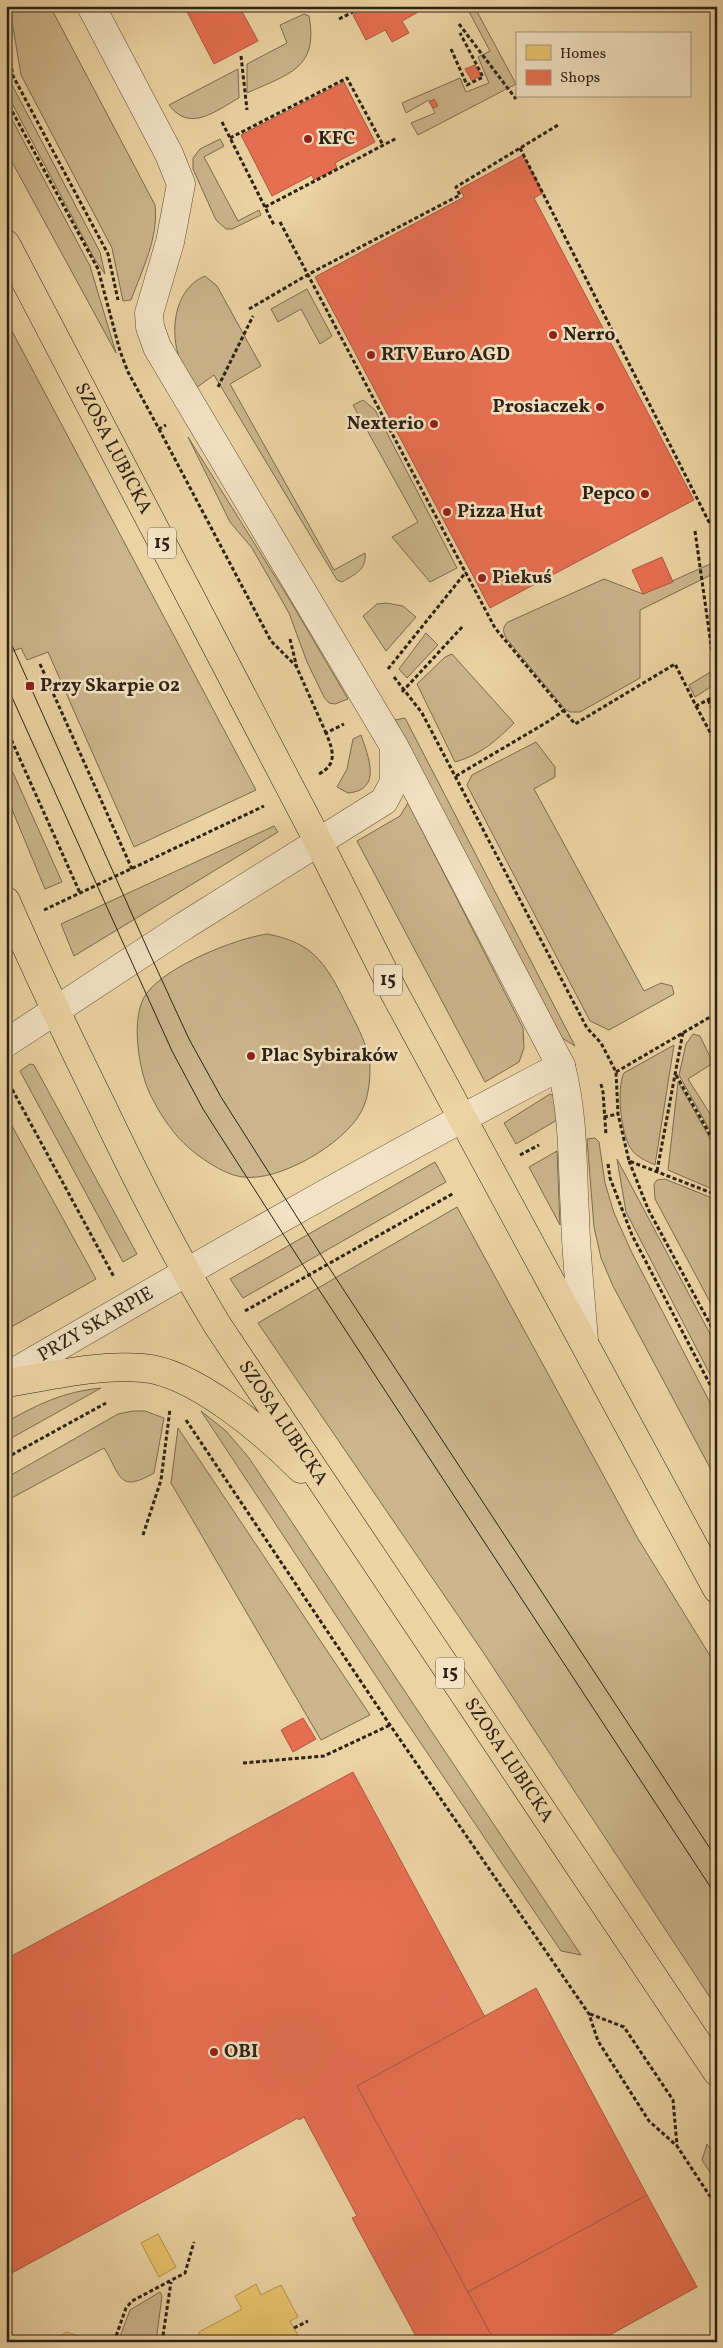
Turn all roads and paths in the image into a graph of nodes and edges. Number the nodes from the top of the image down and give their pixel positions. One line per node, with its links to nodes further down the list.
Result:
1 (91, 6): 42 (street)
2 (365, 6): 3 (path)
3 (339, 20)
4 (459, 24): 8 (path)
5 (460, 33): 6 (path)
6 (451, 49)
7 (241, 56): 9 (path)
8 (516, 99)
9 (247, 110)
10 (222, 122): 12 (path)
11 (558, 125): 15 (path)
12 (230, 138): 14 (path); 16 (path)
13 (397, 138): 14 (path)
14 (383, 145): 16 (path)
15 (520, 148): 20 (path); 25 (path)
16 (265, 207): 18 (path)
17 (280, 222): 20 (path)
18 (274, 225)
19 (6, 244): 46 (main road, SZOSA LUBICKA / 15)
20 (309, 274): 21 (path); 27 (path)
21 (249, 309)
22 (253, 316): 23 (path)
23 (217, 388)
24 (159, 429): 40 (path)
25 (710, 524)
26 (695, 531): 29 (path)
27 (466, 572): 31 (path); 36 (path)
28 (463, 626): 32 (path)
29 (712, 652)
30 (40, 664): 47 (path)
31 (388, 669)
32 (403, 691)
33 (717, 695): 34 (path)
34 (708, 700): 35 (path); 37 (path)
35 (696, 706): 36 (path); 41 (path)
36 (564, 710): 44 (path)
37 (717, 717)
38 (350, 721): 40 (path)
39 (6, 728): 48 (path)
40 (326, 733): 43 (path)
41 (717, 745)
42 (394, 746): 46 (street); 55 (street)
43 (318, 775)
44 (456, 776)
45 (268, 804): 47 (path)
46 (318, 841): 51 (street); 60 (main road, 15)
47 (132, 869): 48 (path)
48 (80, 892): 50 (path)
49 (6, 901): 51 (main road, 15)
50 (49, 907)
51 (55, 1010): 54 (street); 69 (main road, 15)
52 (717, 1013): 53 (path)
53 (683, 1032): 56 (path); 57 (path)
54 (6, 1043)
55 (561, 1066): 60 (street); 73 (street)
56 (616, 1072)
57 (676, 1074): 63 (path); 66 (path)
58 (6, 1078): 70 (path)
59 (605, 1116): 65 (path)
60 (462, 1118): 69 (street); 73 (main road, 15)
61 (606, 1131): 62 (path)
62 (606, 1139)
63 (717, 1147)
64 (606, 1156): 76 (path)
65 (629, 1161): 66 (path); 72 (path)
66 (657, 1171): 68 (path)
67 (454, 1193): 71 (path)
68 (717, 1195)
69 (186, 1272): 74 (street, PRZY SKARPIE); 81 (main road, SZOSA LUBICKA / 15)
70 (113, 1275)
71 (245, 1312)
72 (717, 1337)
73 (584, 1341): 83 (main road, 15)
74 (6, 1377)
75 (6, 1383): 81 (main road)
76 (717, 1398)
77 (110, 1401): 80 (path)
78 (177, 1408): 82 (path)
79 (182, 1414): 84 (path)
80 (6, 1458)
81 (336, 1502): 87 (main road, SZOSA LUBICKA / 15)
82 (143, 1535)
83 (717, 1588)
84 (390, 1725): 85 (path); 86 (path)
85 (243, 1762)
86 (590, 2014): 88 (path); 88 (path)
87 (717, 2072)
88 (677, 2146): 89 (path)
89 (717, 2207)
90 (194, 2242): 91 (path)
91 (171, 2281): 94 (path); 95 (path)
92 (308, 2321): 93 (path)
93 (294, 2328)
94 (114, 2342)
95 (162, 2342)

